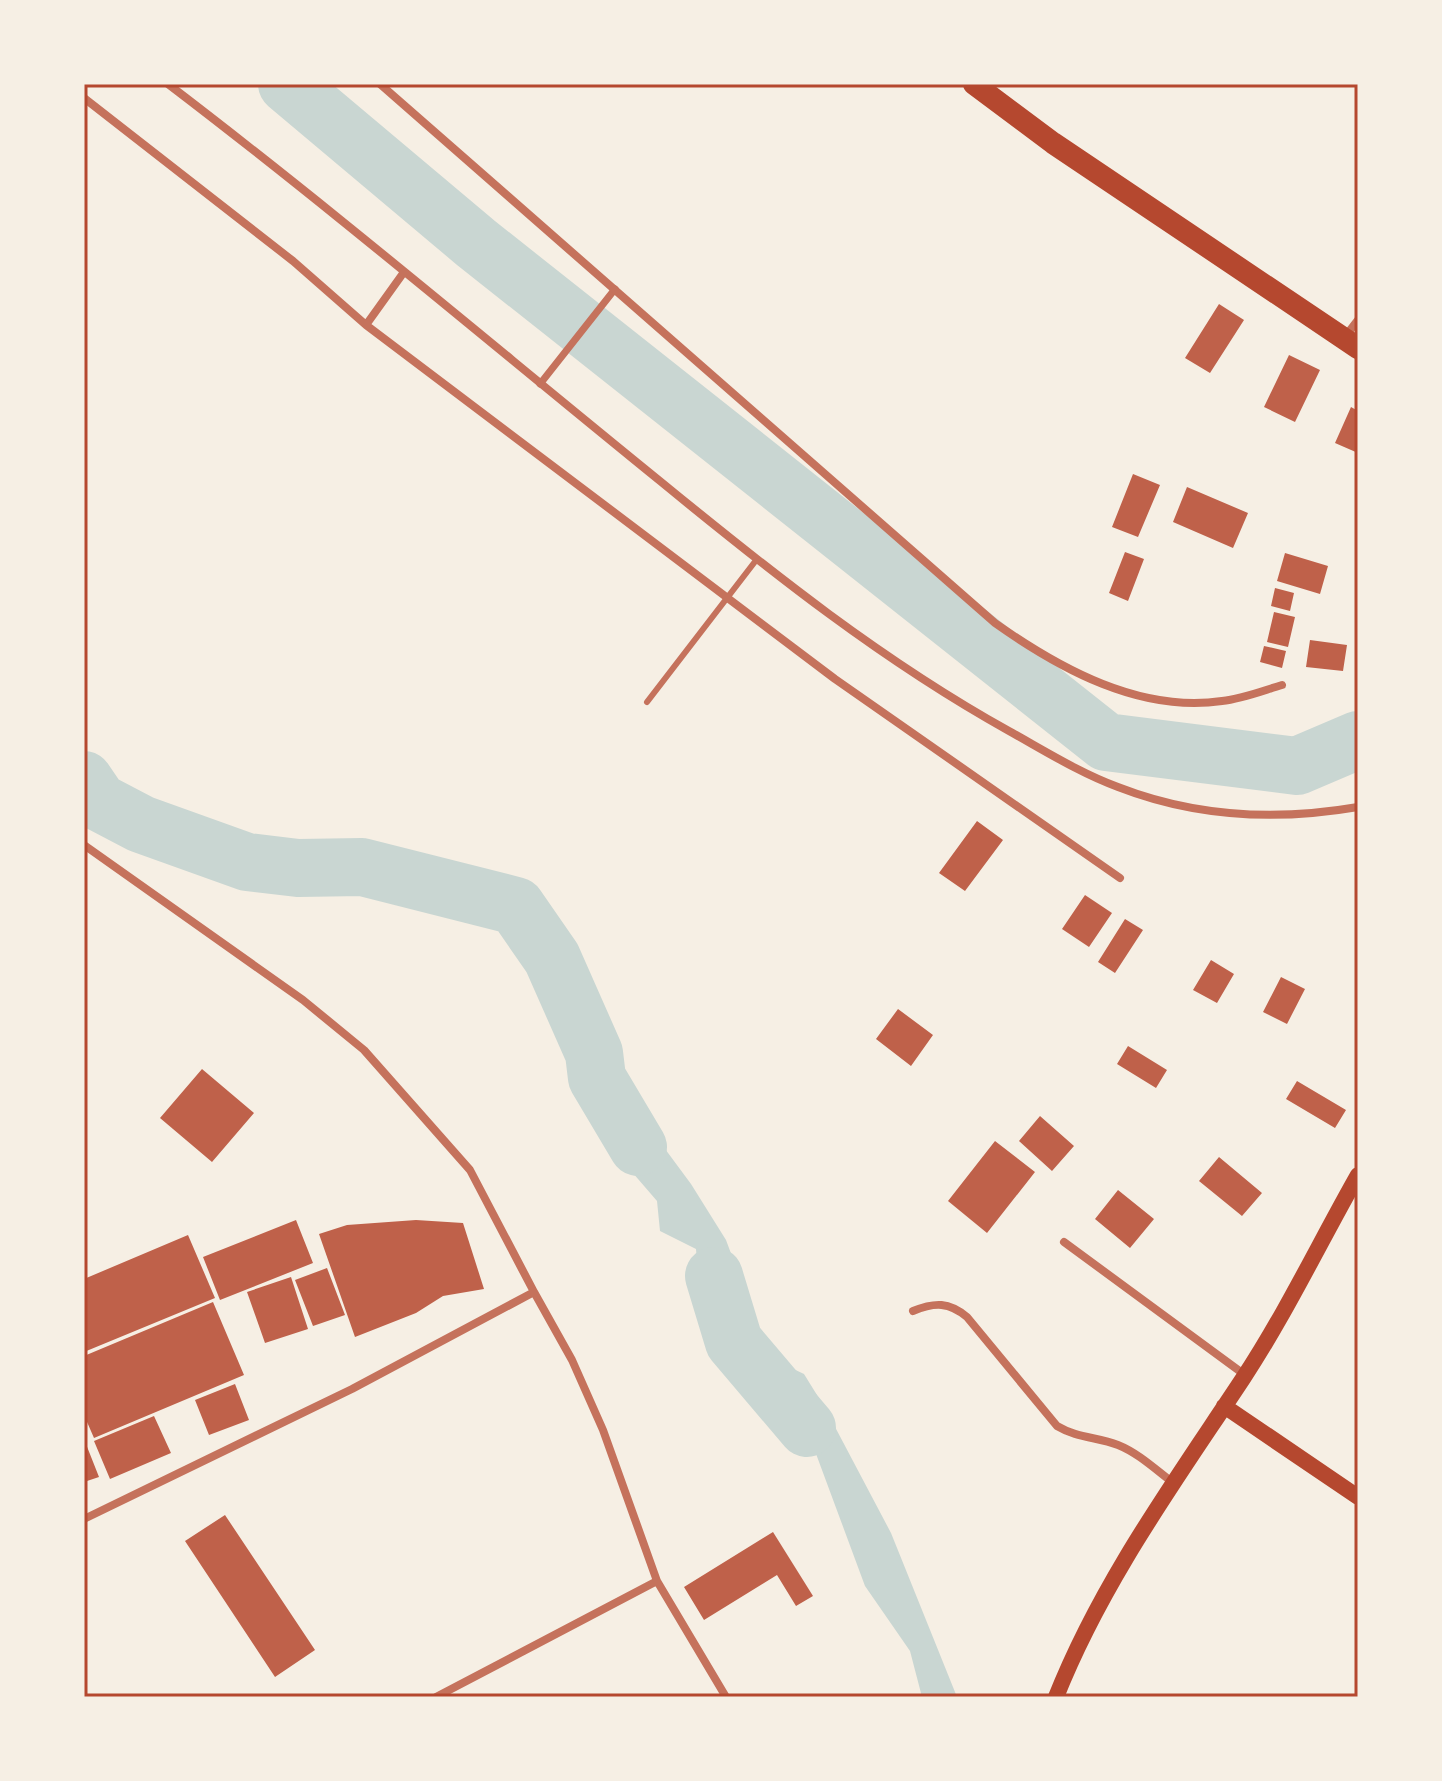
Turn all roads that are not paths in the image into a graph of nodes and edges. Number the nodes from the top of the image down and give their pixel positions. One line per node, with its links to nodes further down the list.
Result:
1 (168, 84): 5 (street)
2 (380, 84): 6 (street)
3 (974, 84): 9 (highway)
4 (84, 98): 8 (street)
5 (404, 272): 8 (street); 10 (street)
6 (614, 291): 10 (street); 12 (street)
7 (1358, 320): 9 (street)
8 (366, 325): 16 (street)
9 (1350, 344)
10 (541, 383): 11 (street)
11 (757, 559): 13 (lane); 14 (street)
12 (1282, 685)
13 (647, 702)
14 (1358, 807)
15 (84, 845): 19 (street)
16 (1120, 878)
17 (1358, 1175): 21 (main road)
18 (1064, 1242): 21 (street)
19 (534, 1292): 25 (street); 26 (street)
20 (913, 1311): 23 (street)
21 (1245, 1375): 22 (main road)
22 (1224, 1406): 23 (main road); 24 (main road)
23 (1172, 1482): 29 (main road)
24 (1358, 1497)
25 (84, 1519)
26 (657, 1581): 27 (street); 28 (street)
27 (436, 1697)
28 (726, 1697)
29 (1056, 1697)

